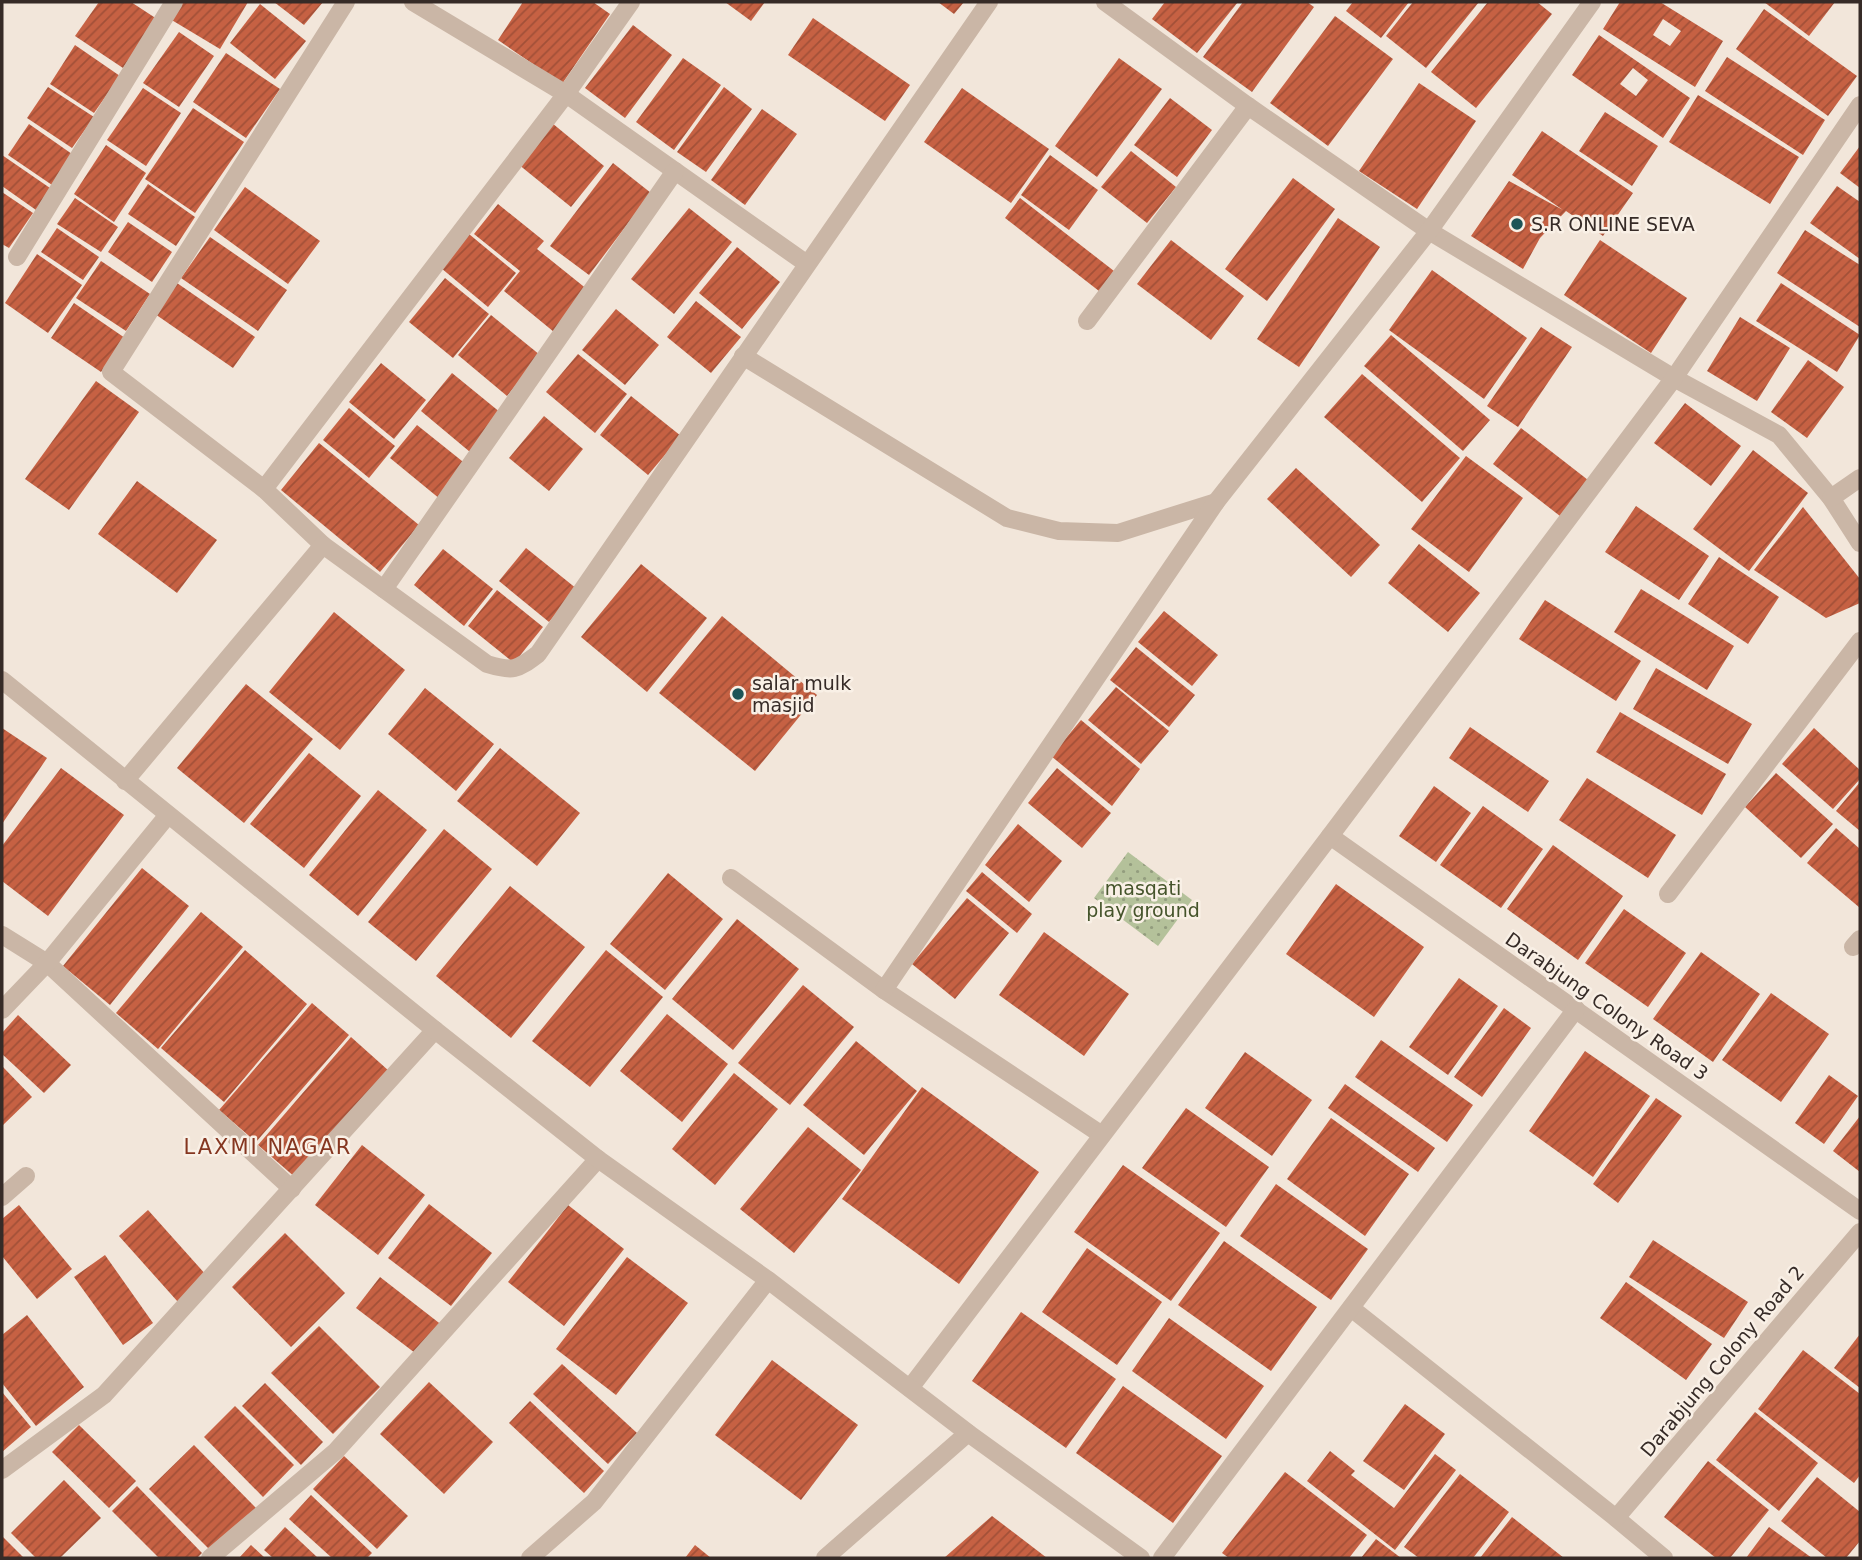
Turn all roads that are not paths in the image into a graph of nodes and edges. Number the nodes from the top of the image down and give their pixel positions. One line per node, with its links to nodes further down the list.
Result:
1 (174, 2): 13 (street)
2 (346, 2): 19 (street)
3 (413, 2): 8 (street)
4 (631, 2): 8 (street)
5 (989, 2): 14 (street)
6 (1105, 2): 10 (street)
7 (1590, 3): 12 (street)
8 (566, 94): 11 (street); 19 (street)
9 (1860, 105): 17 (street)
10 (1248, 106): 12 (street); 15 (street)
11 (675, 171): 14 (street); 24 (street)
12 (1429, 231): 17 (street); 21 (street)
13 (17, 257)
14 (807, 264): 16 (street)
15 (1087, 321)
16 (743, 356): 21 (street); 24 (street)
17 (1674, 378): 20 (street); 29 (street)
18 (1860, 478): 20 (street)
19 (264, 489): 23 (street)
20 (1831, 498): 22 (street)
21 (1216, 502): 34 (street)
22 (1860, 543)
23 (323, 545): 24 (street); 27 (street)
24 (384, 589)
25 (1860, 641): 31 (street)
26 (2, 680): 27 (street)
27 (125, 781): 28 (street)
28 (168, 815): 33 (street); 37 (street)
29 (1330, 836): 35 (street, Darabjung Colony Road 3); 38 (street)
30 (731, 878): 34 (street)
31 (1668, 894)
32 (2, 935): 33 (street)
33 (47, 963): 36 (street); 41 (street)
34 (884, 990): 38 (street)
35 (1576, 1009): 43 (street, Darabjung Colony Road 3); 46 (street)
36 (2, 1010)
37 (435, 1030): 39 (street); 41 (street)
38 (1102, 1135): 47 (street)
39 (598, 1158): 45 (street); 51 (street)
40 (26, 1175): 42 (street)
41 (292, 1189): 49 (street)
42 (2, 1198)
43 (1860, 1210)
44 (1860, 1232): 50 (street, Darabjung Colony Road 2)
45 (768, 1280): 47 (street); 52 (street)
46 (1350, 1308): 50 (street); 55 (street)
47 (910, 1388): 48 (street)
48 (968, 1433): 53 (street); 54 (street)
49 (2, 1470)
50 (1616, 1518): 56 (street)
51 (210, 1558)
52 (530, 1558)
53 (825, 1558)
54 (1141, 1558)
55 (1162, 1558)
56 (1664, 1558)

